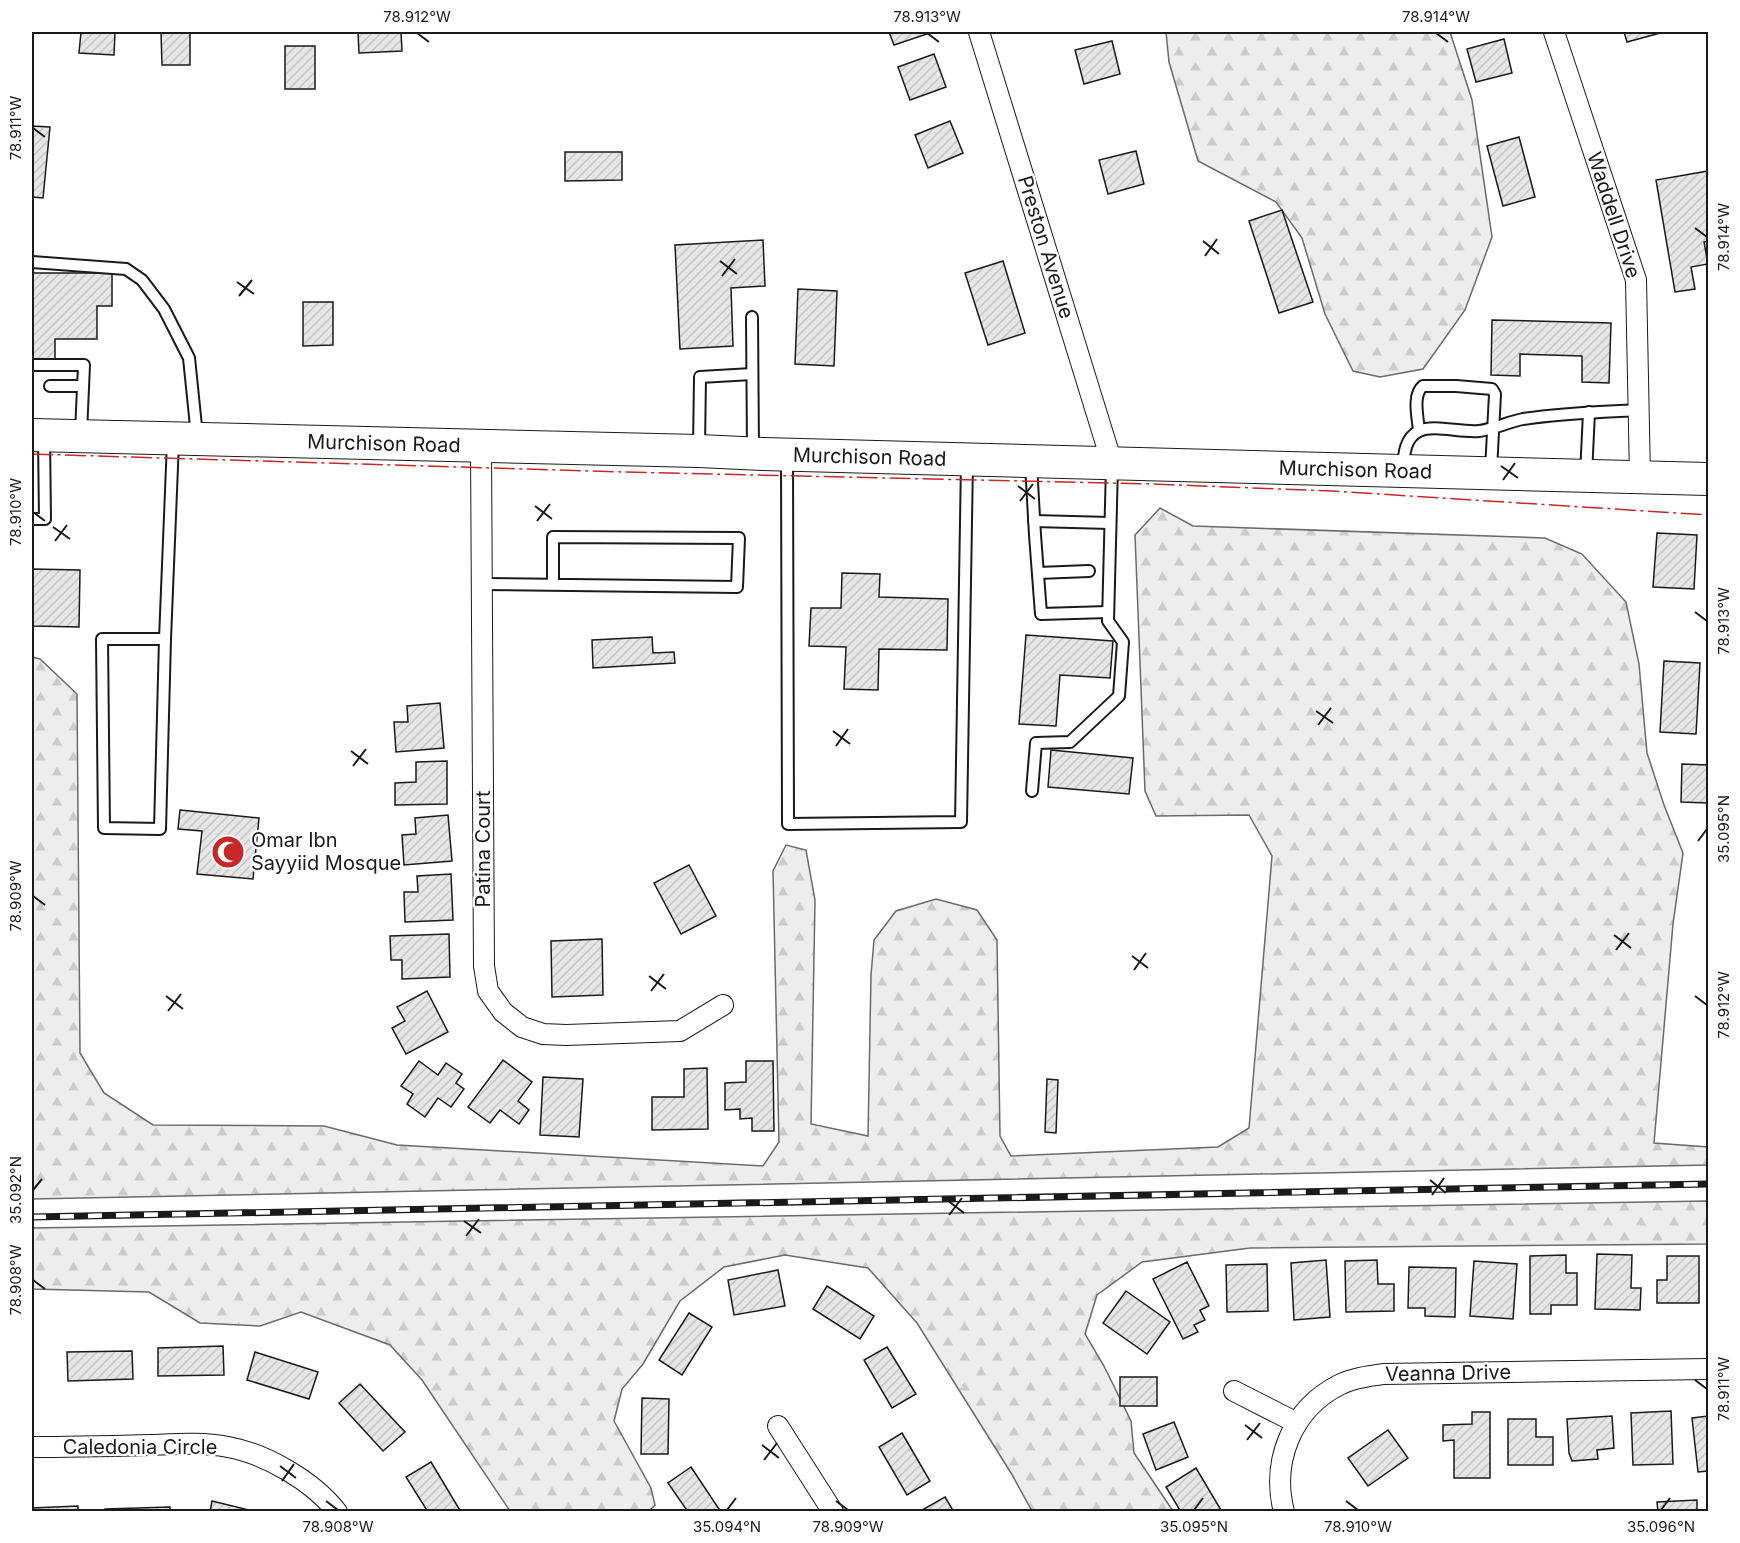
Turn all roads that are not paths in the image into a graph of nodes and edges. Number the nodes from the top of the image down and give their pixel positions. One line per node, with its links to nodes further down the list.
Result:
1 (979, 32): 22 (street, Preston Avenue)
2 (1554, 32): 9 (street, Waddell Drive)
3 (32, 262): 15 (lane)
4 (752, 317): 6 (lane)
5 (32, 365): 8 (lane)
6 (752, 374): 17 (lane); 18 (lane)
7 (51, 386): 8 (lane)
8 (83, 386): 14 (lane)
9 (1639, 410): 10 (lane); 26 (street, Waddell Drive)
10 (1589, 412): 11 (lane); 25 (lane)
11 (1493, 428): 12 (lane); 12 (lane); 24 (lane)
12 (1419, 431): 23 (lane)
13 (38, 435): 14 (main road, Murchison Road); 28 (lane)
14 (81, 436): 15 (main road, Murchison Road)
15 (185, 439): 16 (main road, Murchison Road); 36 (lane)
16 (481, 447): 17 (main road, Murchison Road); 33 (street, Patina Court)
17 (699, 451): 18 (main road, Murchison Road)
18 (753, 453): 19 (main road, Murchison Road)
19 (787, 454): 20 (main road, Murchison Road); 20 (lane)
20 (968, 459): 21 (main road, Murchison Road)
21 (1031, 460): 22 (main road, Murchison Road); 29 (lane)
22 (1112, 463): 23 (main road, Murchison Road); 30 (lane)
23 (1403, 470): 24 (main road, Murchison Road)
24 (1491, 473): 25 (main road, Murchison Road)
25 (1586, 475): 26 (main road, Murchison Road)
26 (1640, 477): 27 (main road, Murchison Road)
27 (1708, 479)
28 (32, 519)
29 (1034, 521): 30 (lane); 32 (lane)
30 (1110, 523): 35 (lane)
31 (1089, 571): 32 (lane)
32 (1038, 573): 35 (lane)
33 (482, 584): 34 (lane); 38 (street, Patina Court)
34 (554, 585): 34 (lane)
35 (1108, 612): 37 (lane)
36 (165, 639): 36 (lane)
37 (1032, 791)
38 (723, 1005)
39 (1708, 1369): 41 (street, Veanna Drive)
40 (1234, 1391): 41 (street)
41 (1297, 1423): 46 (street, Veanna Drive)
42 (778, 1426): 45 (street)
43 (32, 1448): 44 (street, Caledonia Circle)
44 (337, 1512)
45 (833, 1512)
46 (1284, 1512)

